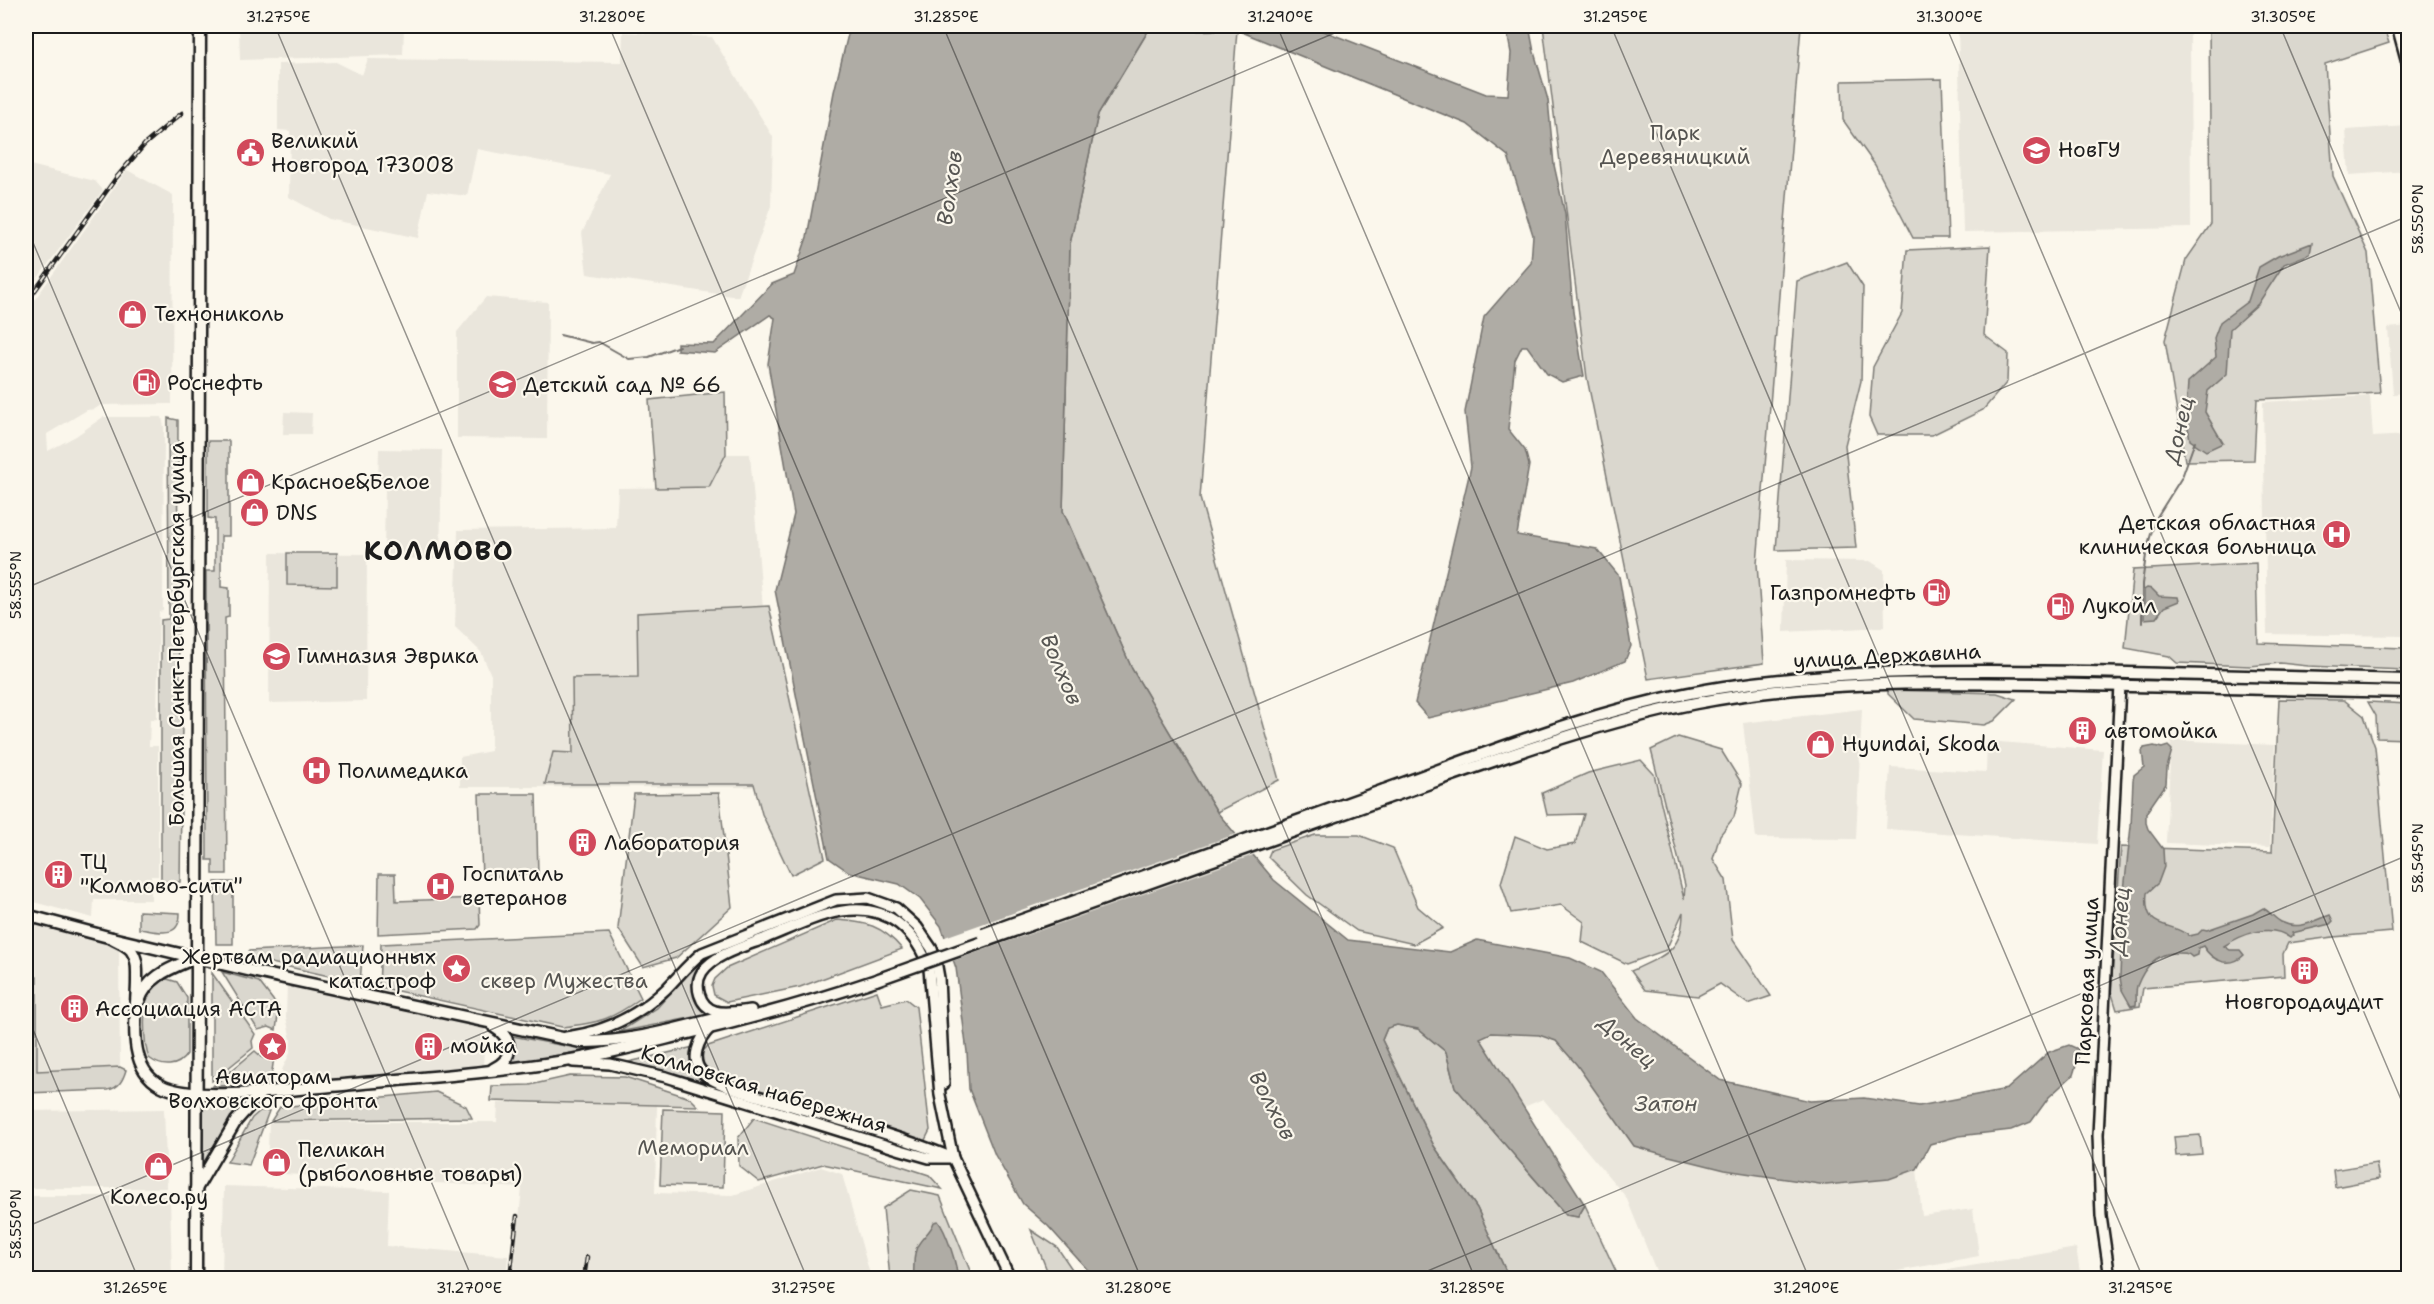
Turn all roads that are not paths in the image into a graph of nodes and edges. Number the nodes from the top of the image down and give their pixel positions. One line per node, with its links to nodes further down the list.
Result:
1 (200, 26): 12 (main road, Большая Санкт-Петербургская улица)
2 (2397, 26): 3 (main road)
3 (2409, 66)
4 (2025, 671): 5 (main road, улица Державина); 6 (main road); 9 (main road, улица Державина)
5 (2409, 680)
6 (2025, 684): 7 (main road, улица Державина); 9 (main road, улица Державина)
7 (2120, 685): 8 (main road, улица Державина); 29 (main road, Парковая улица)
8 (2409, 692)
9 (1385, 794): 13 (main road, bridge)
10 (26, 915): 11 (main road)
11 (112, 938): 12 (main road); 14 (main road)
12 (195, 957): 14 (main road); 16 (main road); 23 (main road, Большая Санкт-Петербургская улица)
13 (875, 976): 15 (main road); 17 (main road)
14 (137, 1007): 22 (main road)
15 (751, 1010): 18 (main road); 25 (main road, Колмовская набережная)
16 (488, 1023): 18 (main road); 20 (main road)
17 (710, 1028): 19 (main road); 25 (main road, Колмовская набережная)
18 (558, 1038): 25 (main road, Колмовская набережная)
19 (563, 1062): 20 (main road); 25 (main road, Колмовская набережная)
20 (487, 1071): 21 (main road)
21 (262, 1092): 23 (main road); 26 (main road)
22 (180, 1093): 23 (main road); 24 (main road)
23 (195, 1094): 24 (main road, Большая Санкт-Петербургская улица)
24 (195, 1118): 26 (main road, Большая Санкт-Петербургская улица)
25 (953, 1158): 28 (main road, Колмовская набережная)
26 (196, 1189): 27 (main road, Большая Санкт-Петербургская улица)
27 (196, 1278)
28 (1010, 1278)
29 (2110, 1278)

